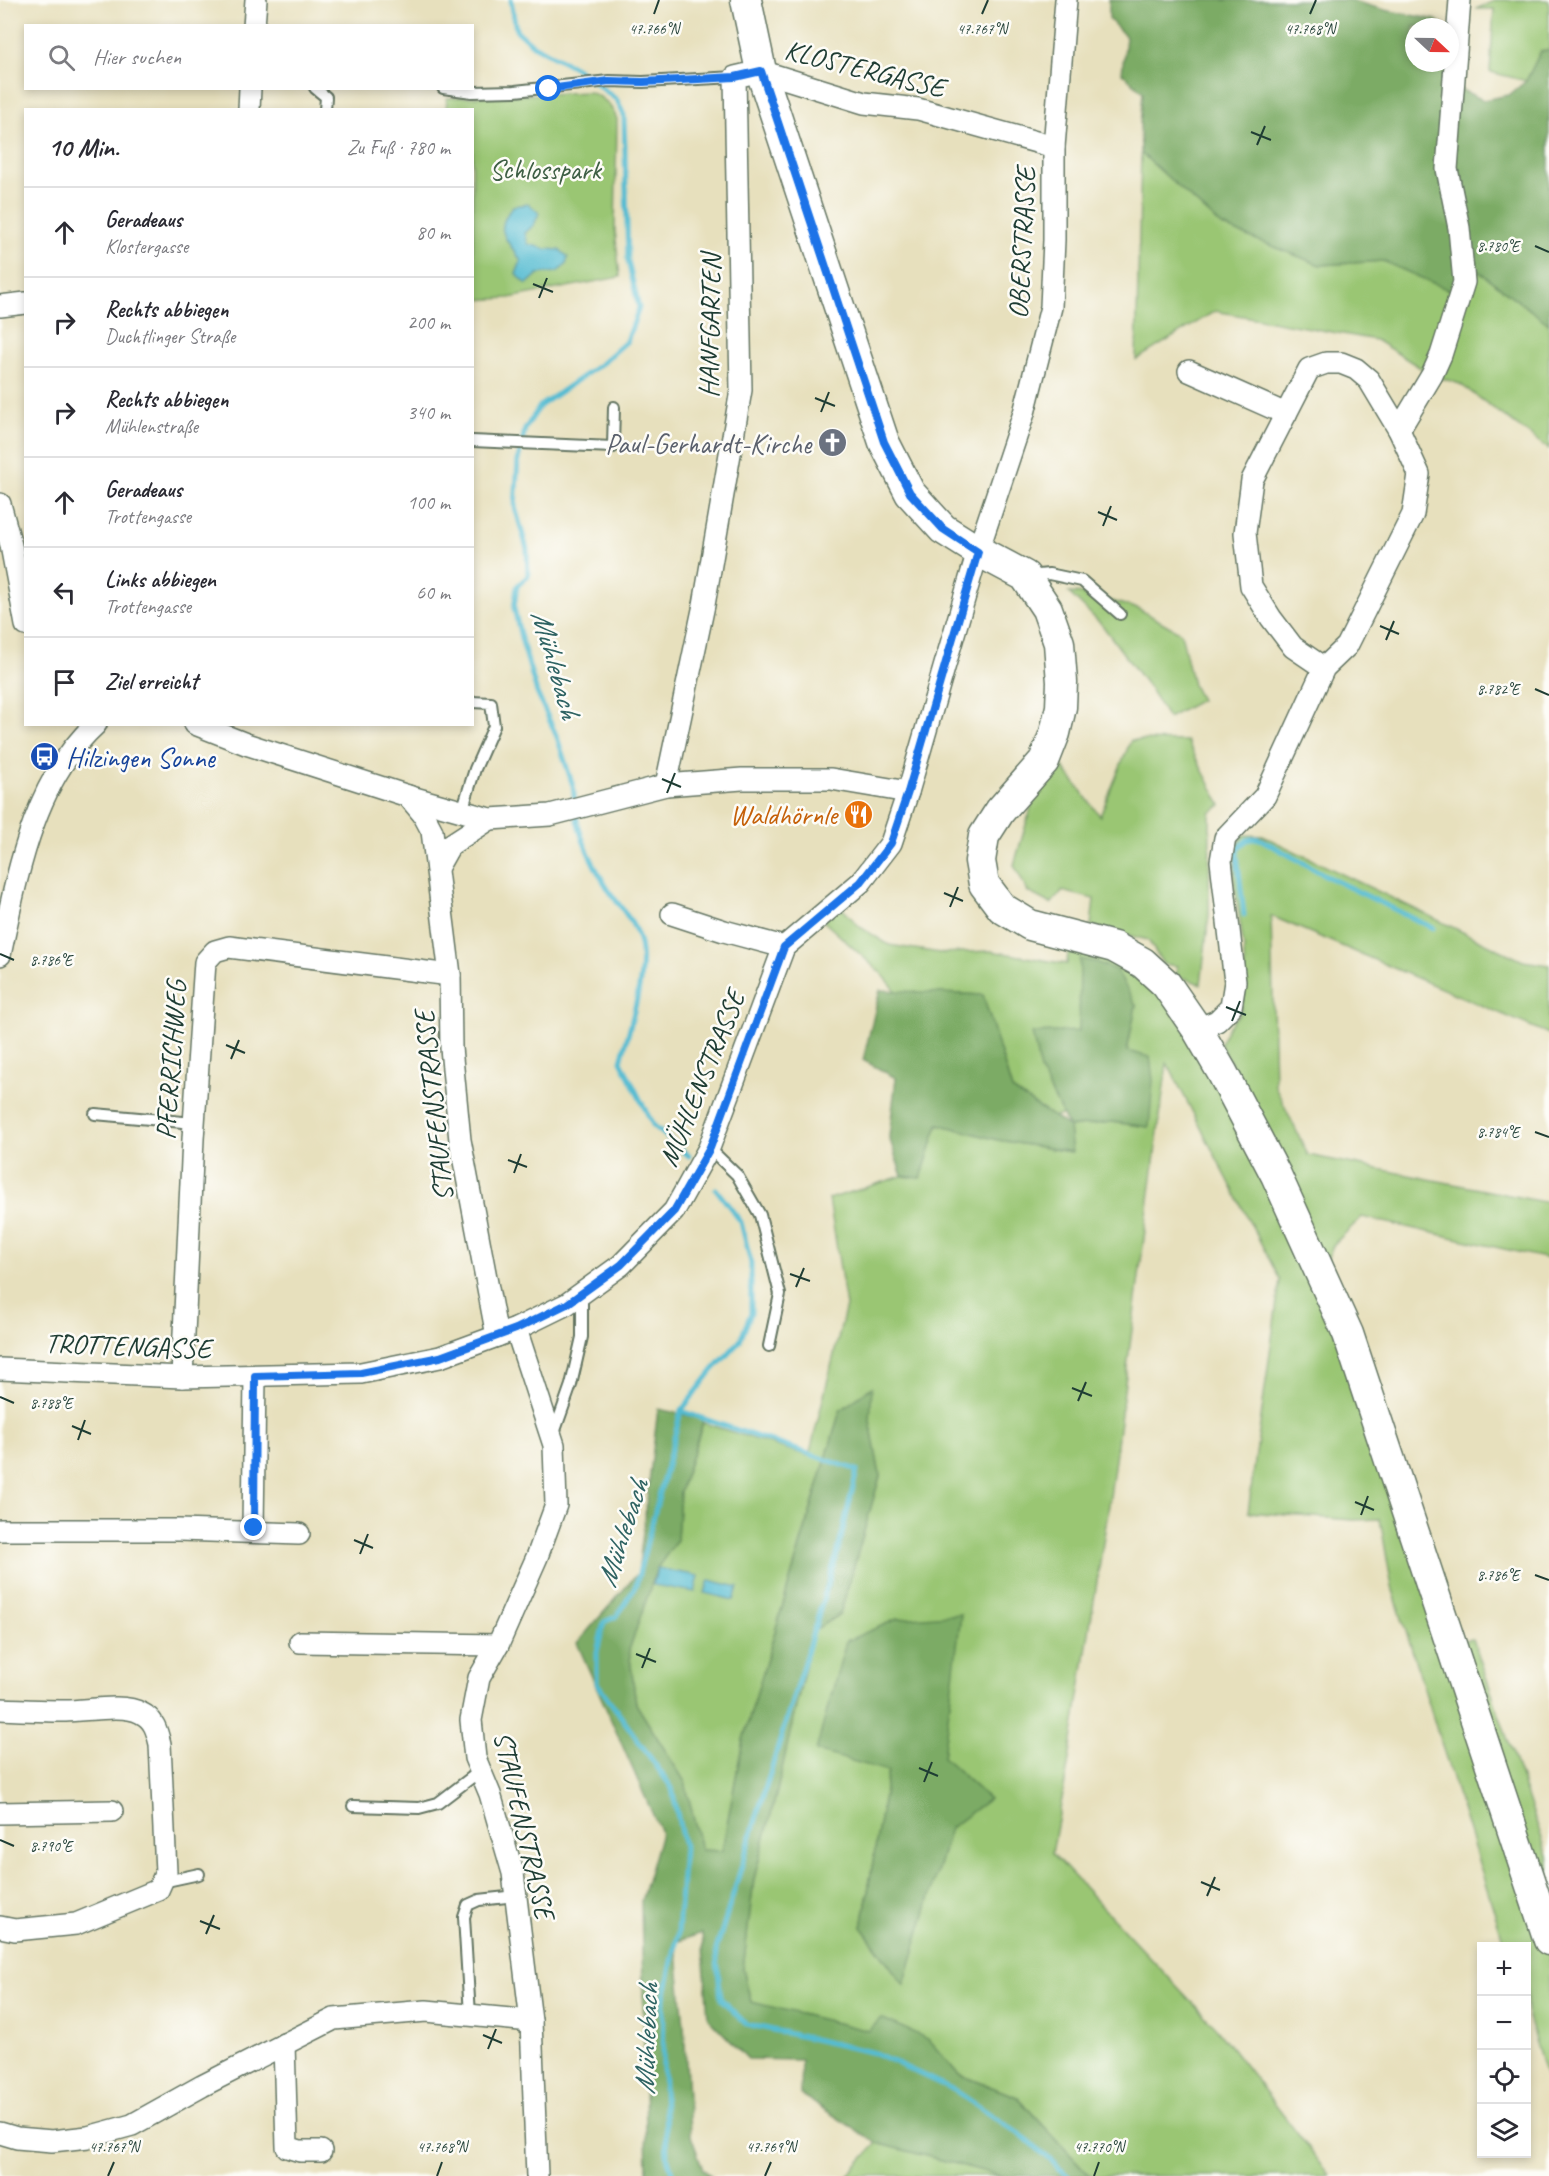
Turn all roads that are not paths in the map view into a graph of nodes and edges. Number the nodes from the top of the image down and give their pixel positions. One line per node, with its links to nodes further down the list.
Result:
1 (256, 0): 5 (street)
2 (746, 0): 6 (main road)
3 (1066, 0): 12 (street, OBERSTRASSE)
4 (1460, 0): 18 (street)
5 (254, 24)
6 (748, 74): 9 (lane, KLOSTERGASSE); 12 (street, KLOSTERGASSE); 21 (main road); 29 (street, HANFGARTEN)
7 (250, 90): 10 (street)
8 (317, 90): 11 (lane)
9 (458, 90)
10 (249, 108)
11 (325, 108)
12 (1054, 147): 21 (street, OBERSTRASSE)
13 (24, 303): 14 (street)
14 (0, 306)
15 (1189, 371): 17 (street)
16 (614, 407): 19 (lane)
17 (1286, 414): 18 (street); 25 (street)
18 (1399, 430): 25 (street)
19 (474, 441)
20 (0, 504): 24 (street)
21 (978, 552): 22 (main road); 30 (street, MÜHLENSTRASSE)
22 (1025, 576): 23 (lane); 39 (main road)
23 (1120, 614)
24 (24, 615)
25 (1324, 668): 39 (street)
26 (474, 702): 32 (lane)
27 (200, 726): 31 (street)
28 (86, 727): 37 (street)
29 (666, 785): 30 (street); 33 (street)
30 (908, 792): 36 (street, MÜHLENSTRASSE)
31 (408, 796): 32 (street); 34 (street, STAUFENSTRASSE)
32 (462, 811): 33 (street)
33 (490, 819): 34 (street)
34 (437, 868): 38 (street, STAUFENSTRASSE)
35 (672, 914): 36 (street)
36 (784, 947): 42 (street, MÜHLENSTRASSE)
37 (0, 955)
38 (450, 975): 41 (street, PFERRICHWEG); 44 (street, STAUFENSTRASSE)
39 (1197, 1029): 64 (main road)
40 (95, 1114): 41 (lane)
41 (194, 1123): 48 (street, PFERRICHWEG)
42 (710, 1148): 43 (street, MÜHLENSTRASSE); 45 (lane)
43 (582, 1293): 44 (street, MÜHLENSTRASSE); 49 (lane)
44 (507, 1333): 47 (street, TROTTENGASSE); 49 (street, STAUFENSTRASSE)
45 (769, 1346)
46 (0, 1369): 48 (street, TROTTENGASSE)
47 (255, 1376): 48 (street, TROTTENGASSE); 50 (street)
48 (182, 1377)
49 (552, 1438): 54 (street, STAUFENSTRASSE)
50 (254, 1528)
51 (0, 1530): 52 (street)
52 (299, 1534)
53 (300, 1642): 54 (street)
54 (498, 1645): 56 (street, STAUFENSTRASSE)
55 (0, 1709): 61 (street)
56 (480, 1771): 57 (lane); 62 (street, STAUFENSTRASSE)
57 (354, 1806)
58 (112, 1811): 59 (street)
59 (0, 1813)
60 (199, 1874): 61 (lane)
61 (162, 1882): 63 (street)
62 (516, 1896): 65 (lane); 66 (street, STAUFENSTRASSE)
63 (0, 1927)
64 (1549, 1940)
65 (470, 2015): 66 (street); 67 (street)
66 (531, 2021): 70 (street, STAUFENSTRASSE)
67 (284, 2044): 68 (street); 69 (street)
68 (0, 2133)
69 (321, 2151)
70 (537, 2176)

